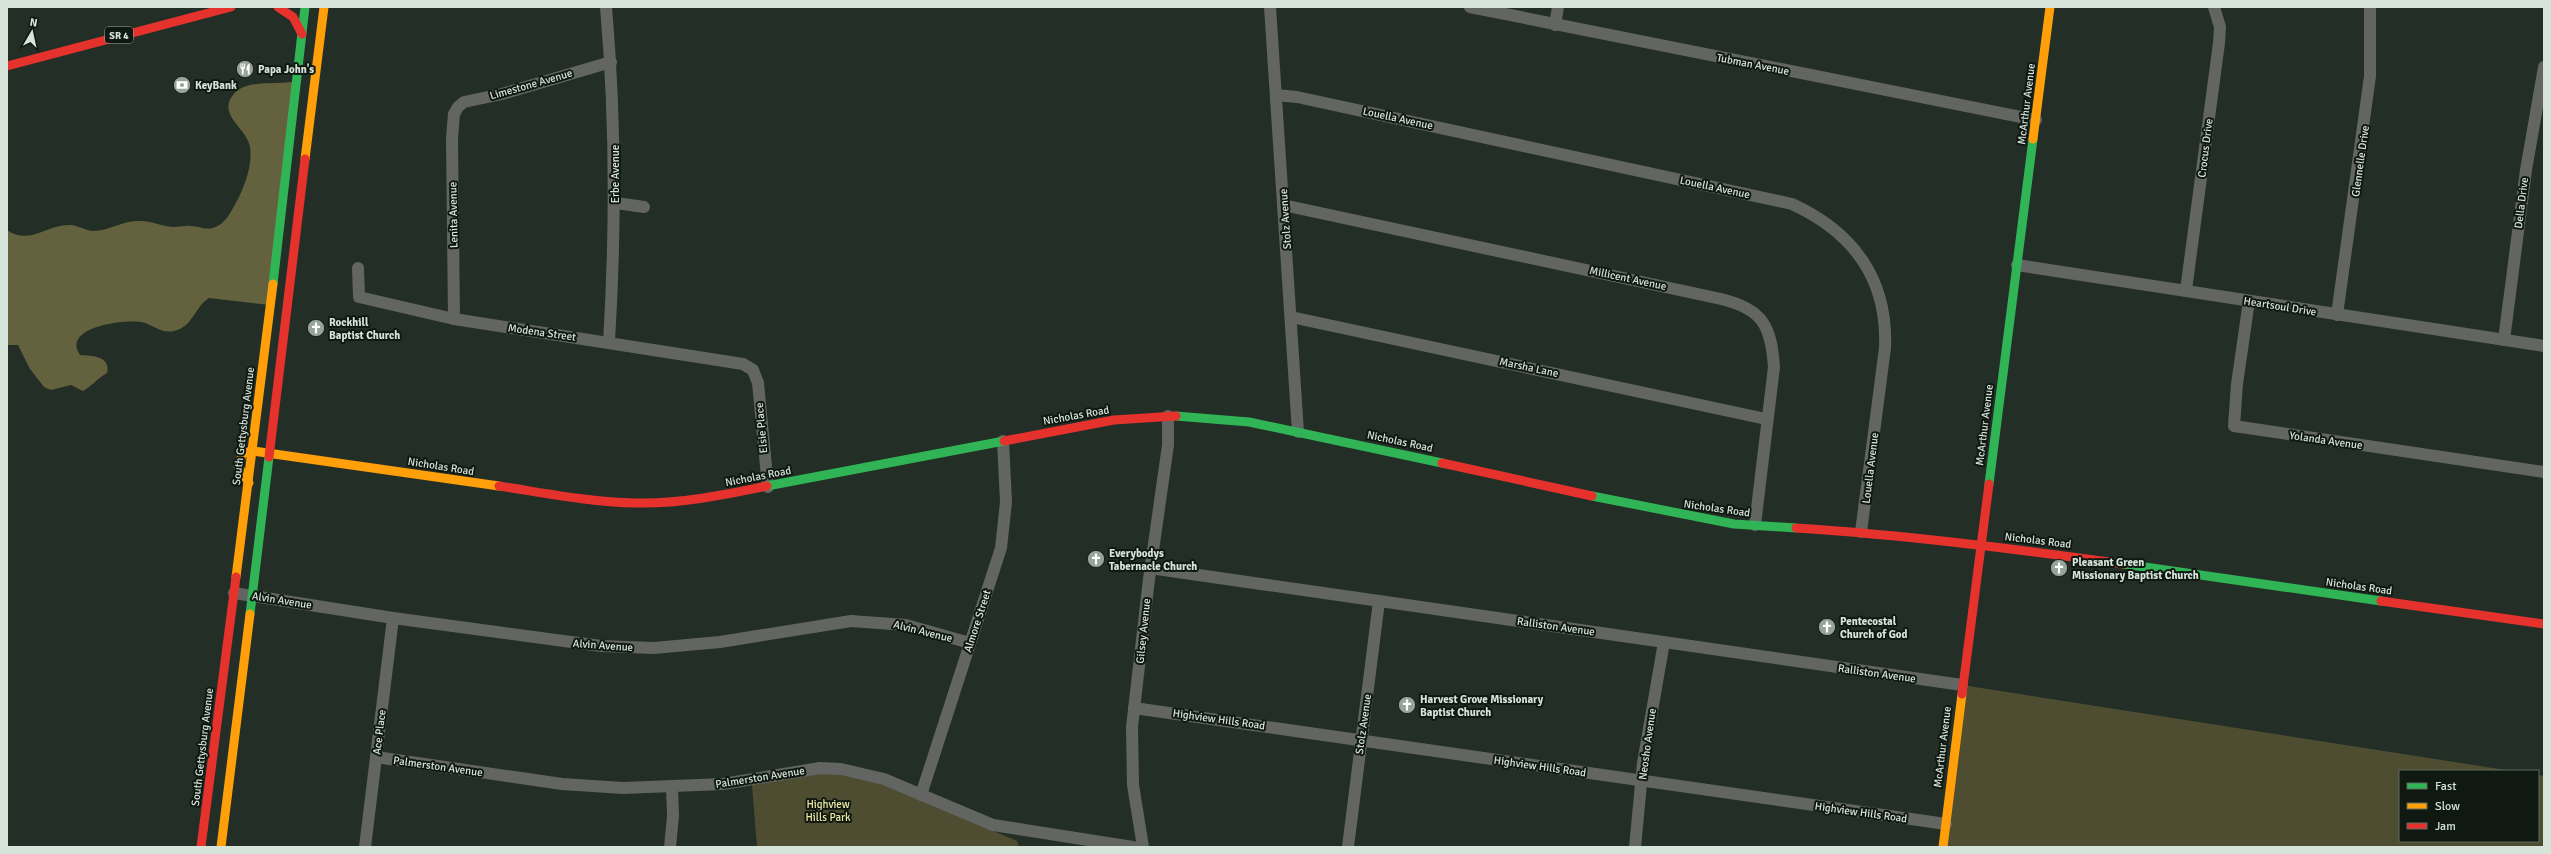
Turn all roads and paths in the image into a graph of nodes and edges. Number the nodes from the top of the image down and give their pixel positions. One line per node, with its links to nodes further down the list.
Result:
1 (231, 7): 15 (street, SR 4)
2 (278, 7): 13 (street)
3 (305, 7): 13 (street, South Gettysburg Avenue)
4 (324, 7): 39 (street)
5 (606, 7): 14 (street, Erbe Avenue)
6 (1270, 7): 17 (street, Stolz Avenue)
7 (1470, 7): 12 (street, Tubman Avenue)
8 (1558, 7): 12 (street)
9 (2050, 7): 19 (street, McArthur Avenue)
10 (2214, 7): 25 (street, Crocus Drive)
11 (2370, 7): 27 (street, Glennelle Drive)
12 (1555, 25): 19 (street, Tubman Avenue)
13 (302, 34): 38 (street, South Gettysburg Avenue)
14 (611, 62): 18 (street, Limestone Avenue); 20 (street, Erbe Avenue)
15 (7, 66)
16 (2544, 67): 30 (street, Della Drive)
17 (1276, 95): 21 (street, Stolz Avenue); 44 (street, Louella Avenue)
18 (455, 112): 29 (street, Lenita Avenue)
19 (2036, 120): 23 (street, McArthur Avenue)
20 (616, 203): 22 (street); 31 (street, Erbe Avenue)
21 (1284, 205): 28 (street, Stolz Avenue); 35 (street, Millicent Avenue)
22 (644, 207)
23 (2017, 265): 25 (street, Heartsoul Drive); 45 (street, McArthur Avenue)
24 (358, 268): 29 (street, Modena Street)
25 (2186, 290): 26 (street, Heartsoul Drive)
26 (2249, 301): 27 (street, Heartsoul Drive); 40 (street, Yolanda Avenue)
27 (2338, 314): 30 (street, Heartsoul Drive)
28 (1291, 317): 35 (street, Marsha Lane); 36 (street, Stolz Avenue)
29 (454, 319): 31 (street, Modena Street)
30 (2504, 340): 32 (street, Heartsoul Drive)
31 (609, 342): 33 (street, Modena Street)
32 (2544, 346)
33 (753, 370): 42 (street, Elsie Place)
34 (1168, 416): 36 (street, Nicholas Road); 37 (street, Nicholas Road); 46 (street, Gilsey Avenue)
35 (1766, 419): 43 (street, Millicent Avenue)
36 (1298, 432): 43 (street, Nicholas Road)
37 (1003, 441): 42 (street, Nicholas Road); 53 (street, Almore Street)
38 (253, 451): 39 (street, Nicholas Road); 41 (street, South Gettysburg Avenue); 41 (street)
39 (268, 453): 42 (street, Nicholas Road); 48 (street)
40 (2544, 472)
41 (248, 483): 47 (street, South Gettysburg Avenue)
42 (768, 487)
43 (1755, 525): 44 (street, Nicholas Road)
44 (1861, 532): 45 (street, Nicholas Road)
45 (1980, 546): 51 (street, Nicholas Road); 54 (street, McArthur Avenue)
46 (1150, 568): 49 (street, Ralliston Avenue); 55 (street, Gilsey Avenue)
47 (234, 593): 48 (street, Alvin Avenue); 62 (street, South Gettysburg Avenue)
48 (252, 596): 50 (street, Alvin Avenue); 63 (street)
49 (1379, 601): 52 (street, Ralliston Avenue); 56 (street, Stolz Avenue)
50 (393, 618): 53 (street, Alvin Avenue); 57 (street, Ace Place)
51 (2544, 624)
52 (1664, 642): 54 (street, Ralliston Avenue); 58 (street, Neosho Avenue)
53 (970, 643): 60 (street, Almore Street)
54 (1962, 685): 61 (street, McArthur Avenue)
55 (1134, 708): 56 (street, Highview Hills Road); 67 (street, Gilsey Avenue)
56 (1361, 740): 58 (street, Highview Hills Road); 68 (street, Stolz Avenue)
57 (376, 757): 59 (street, Palmerston Avenue); 64 (street, Ace Place)
58 (1642, 781): 61 (street, Highview Hills Road); 69 (street, Neosho Avenue)
59 (672, 787): 60 (street, Palmerston Avenue); 65 (street)
60 (921, 795): 66 (street, Palmerston Avenue)
61 (1946, 824): 70 (street, McArthur Avenue)
62 (201, 847)
63 (221, 847)
64 (365, 847)
65 (670, 847)
66 (1133, 847)
67 (1143, 847)
68 (1348, 847)
69 (1635, 847)
70 (1943, 847)

